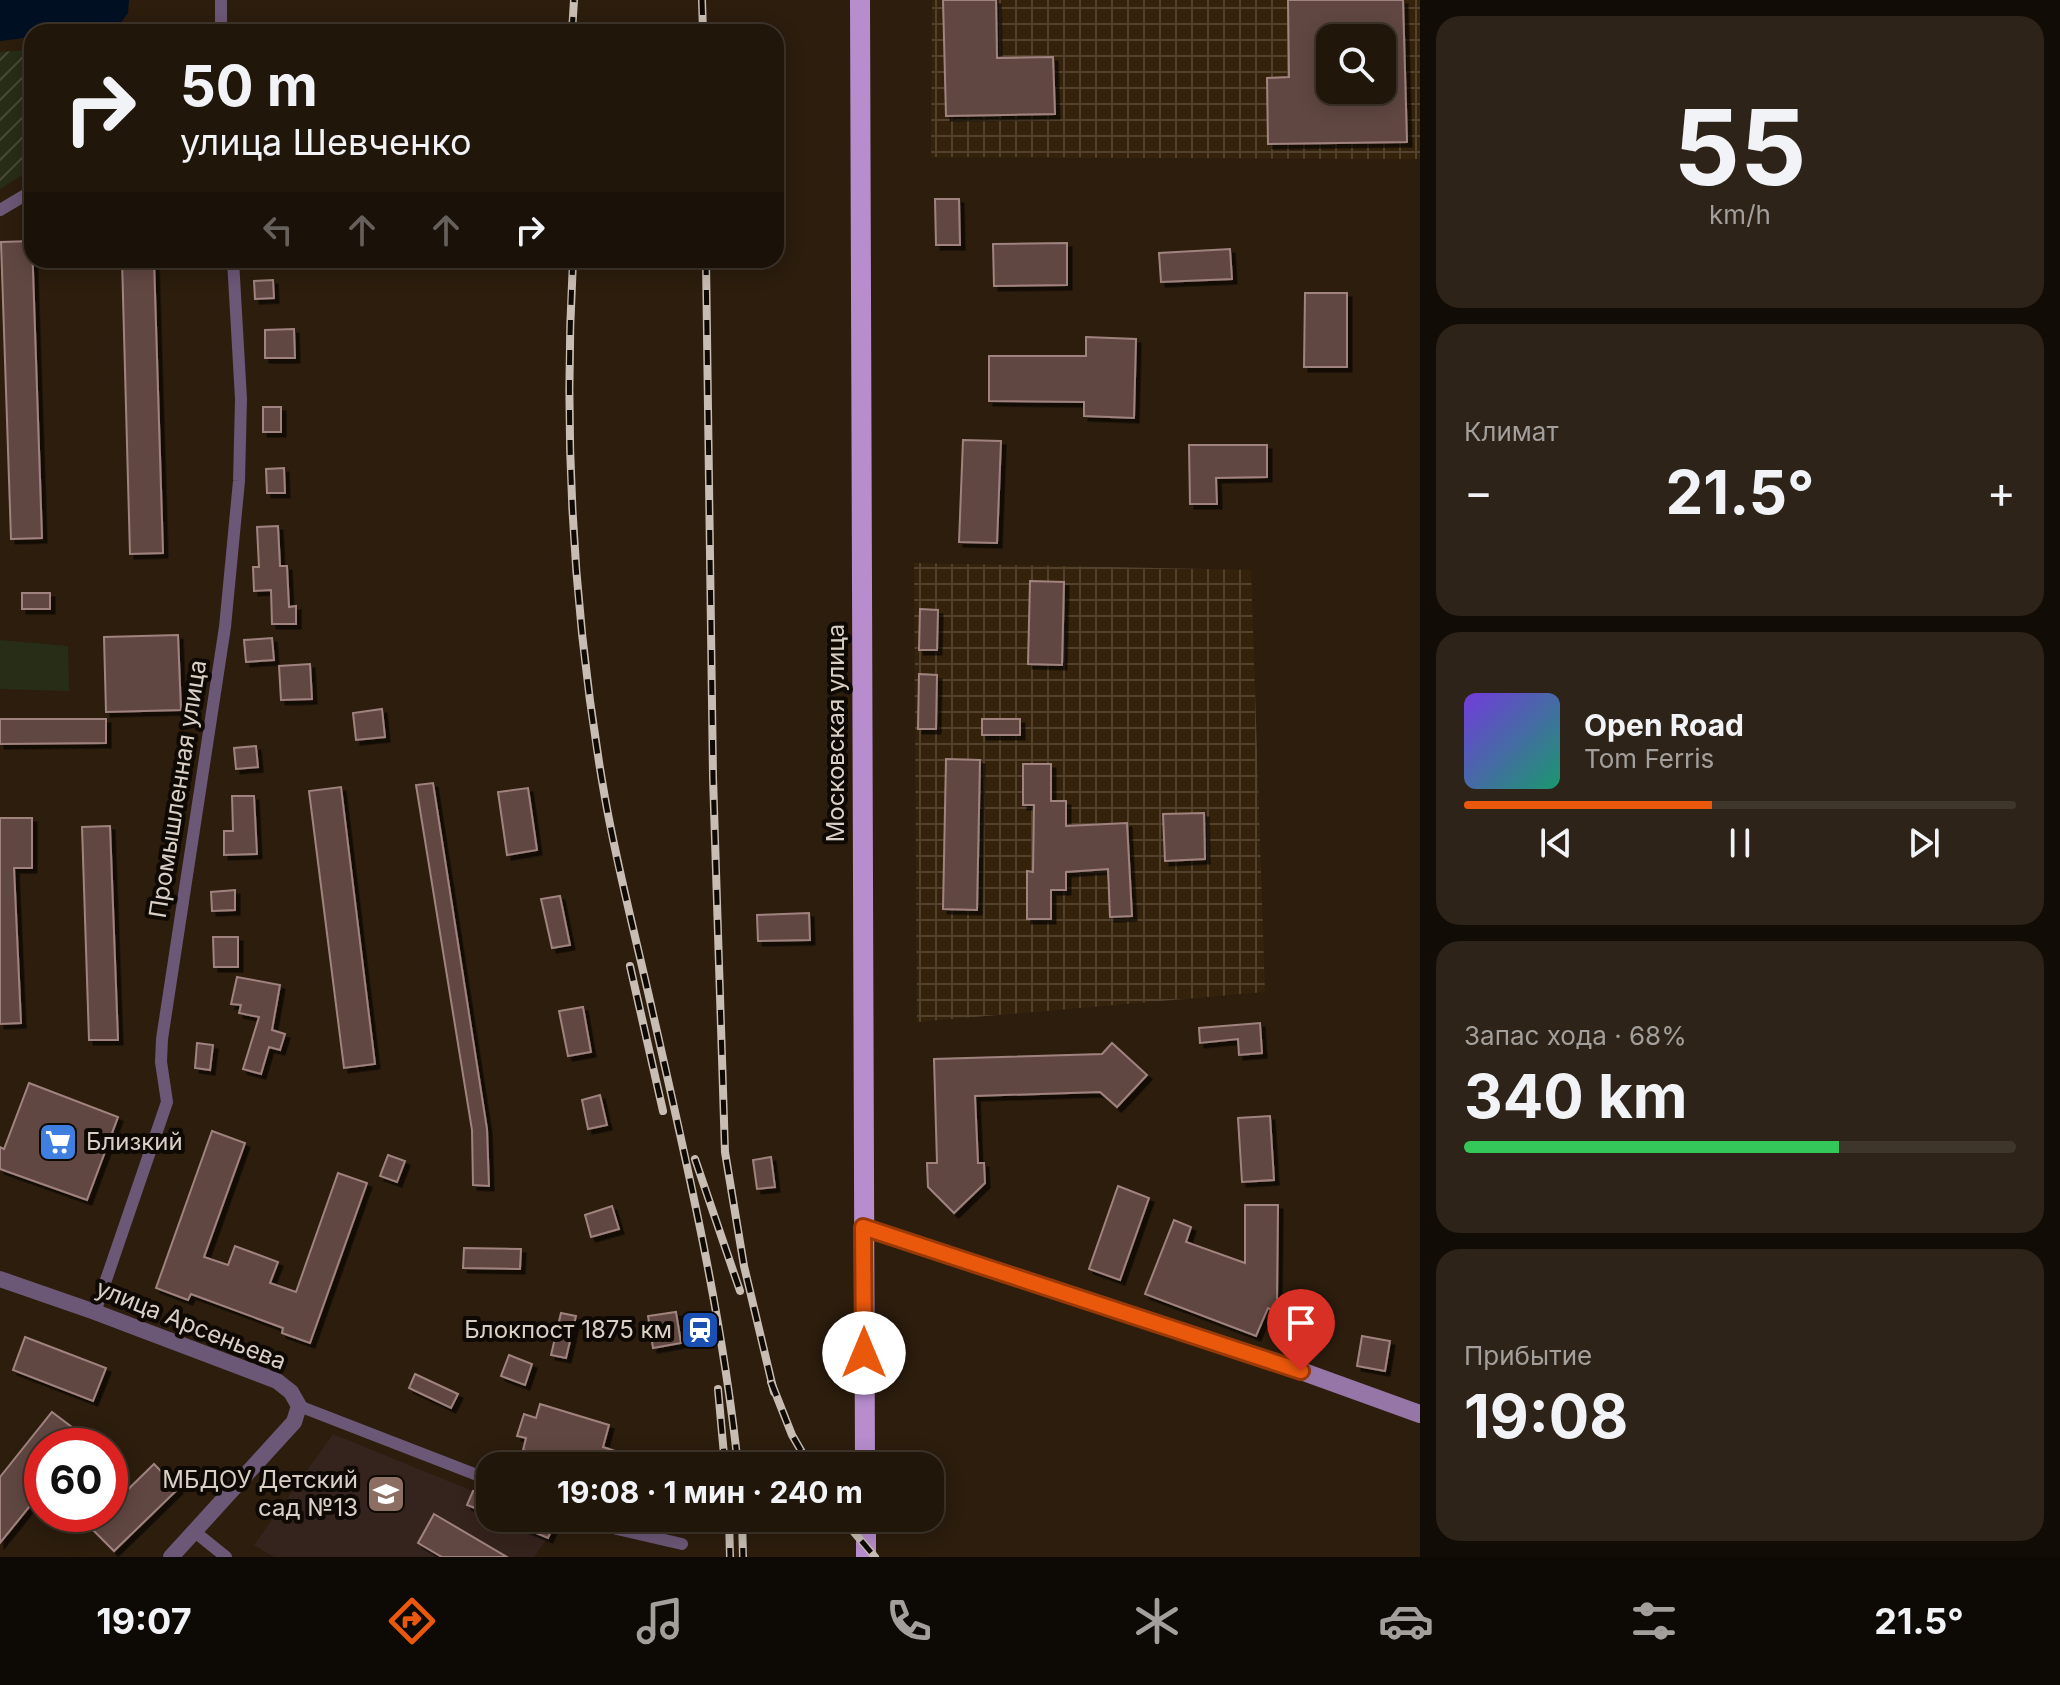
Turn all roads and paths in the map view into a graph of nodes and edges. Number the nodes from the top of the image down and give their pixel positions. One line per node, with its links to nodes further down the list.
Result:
1 (221, 0): 3 (street)
2 (860, 0): 7 (main road, Московская улица)
3 (221, 24)
4 (24, 196): 5 (street)
5 (0, 210)
6 (233, 268): 9 (street, Промышленная улица)
7 (863, 1227): 11 (main road); 12 (main road, Московская улица)
8 (0, 1279): 9 (street, улица Арсеньева)
9 (95, 1312): 10 (street, улица Арсеньева)
10 (299, 1406): 13 (street, улица Арсеньева); 14 (street)
11 (1420, 1414)
12 (865, 1452)
13 (476, 1475)
14 (195, 1532): 18 (street); 19 (street)
15 (630, 1532): 17 (street)
16 (866, 1532): 20 (main road)
17 (682, 1544)
18 (171, 1557)
19 (226, 1557)
20 (866, 1557)

